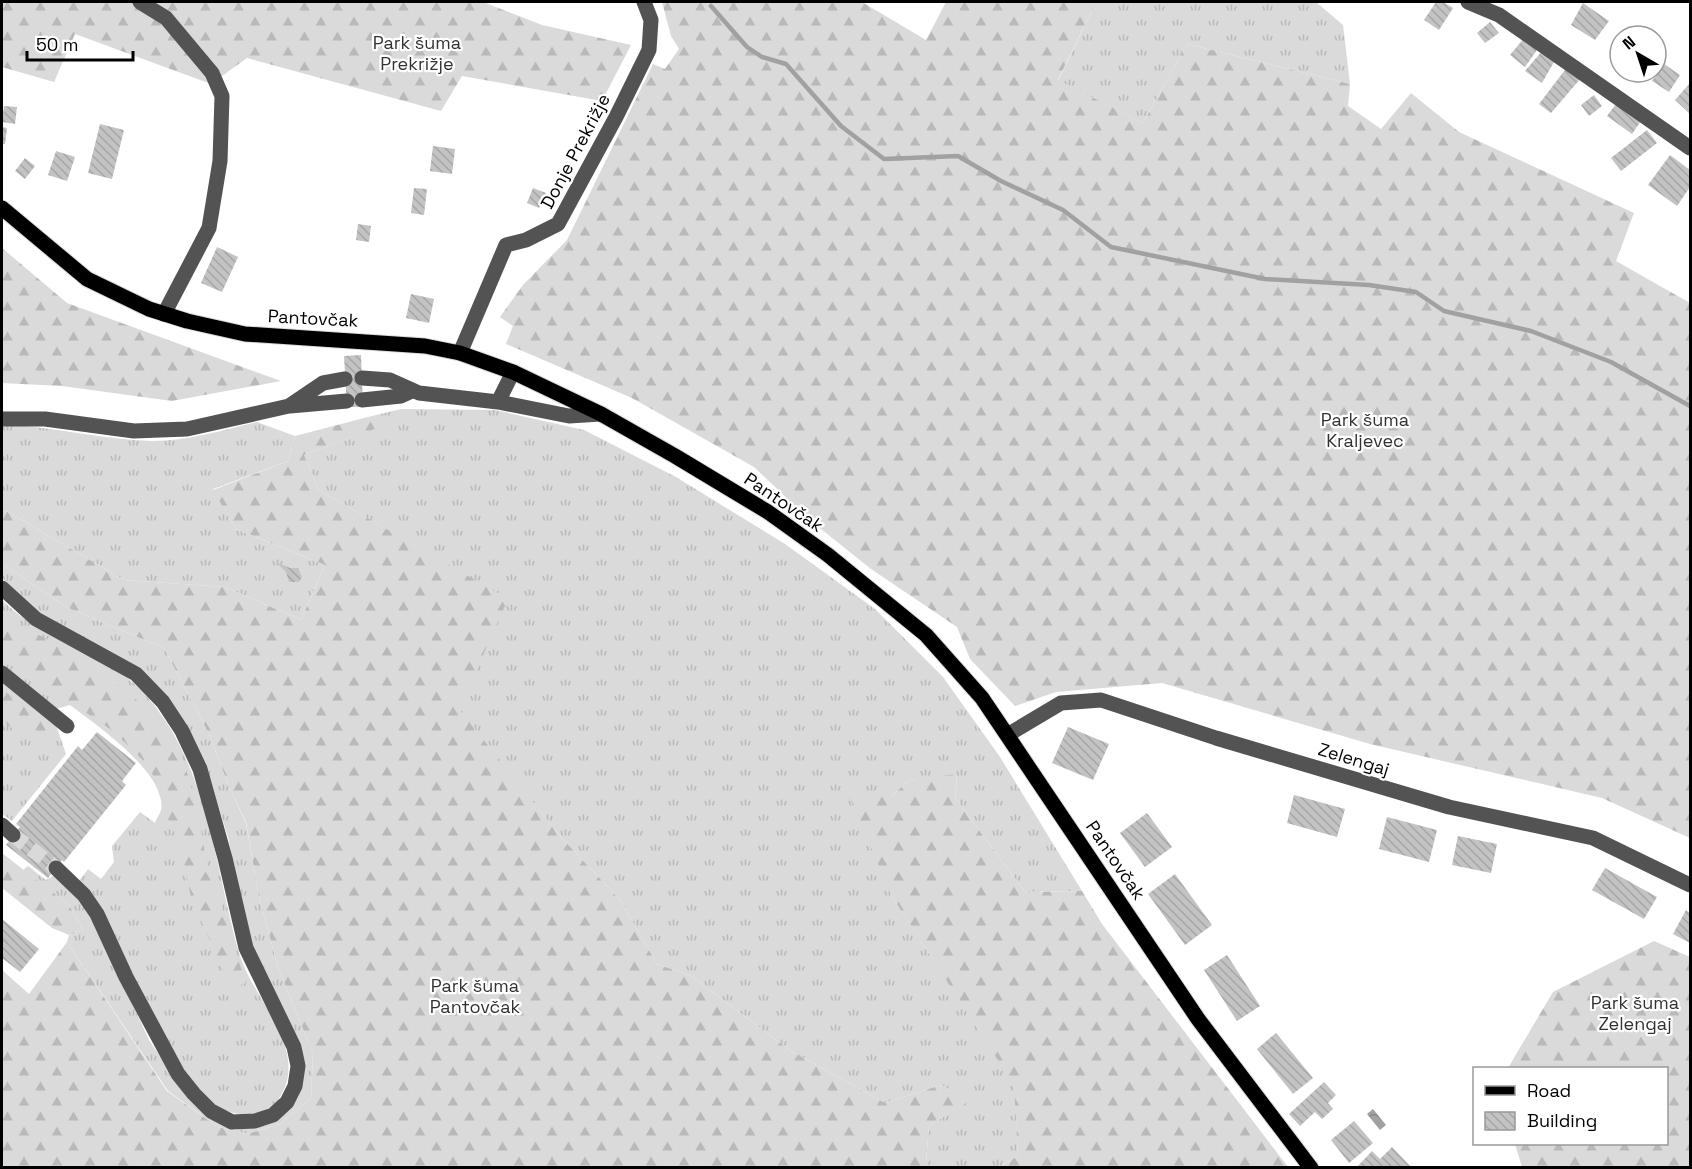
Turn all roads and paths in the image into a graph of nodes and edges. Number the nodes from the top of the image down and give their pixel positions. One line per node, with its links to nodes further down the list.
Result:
1 (140, 2): 6 (street)
2 (644, 2): 7 (street, Donje Prekrižje)
3 (1468, 2): 4 (street)
4 (1690, 148)
5 (2, 208): 6 (main road, Pantovčak)
6 (164, 314): 7 (main road, Pantovčak)
7 (460, 353): 8 (main road, Pantovčak)
8 (513, 372): 14 (street); 16 (main road, Pantovčak)
9 (362, 378): 11 (street)
10 (345, 379): 15 (street)
11 (412, 391): 12 (street); 14 (street)
12 (362, 400)
13 (347, 401): 15 (street)
14 (498, 402): 16 (street)
15 (289, 406): 17 (street)
16 (601, 414): 21 (main road, Pantovčak)
17 (2, 418)
18 (2, 588): 22 (street)
19 (2, 673): 20 (street)
20 (68, 726)
21 (1009, 734): 23 (street, Zelengaj); 24 (main road, Pantovčak)
22 (56, 867)
23 (1690, 885)
24 (1311, 1167)

